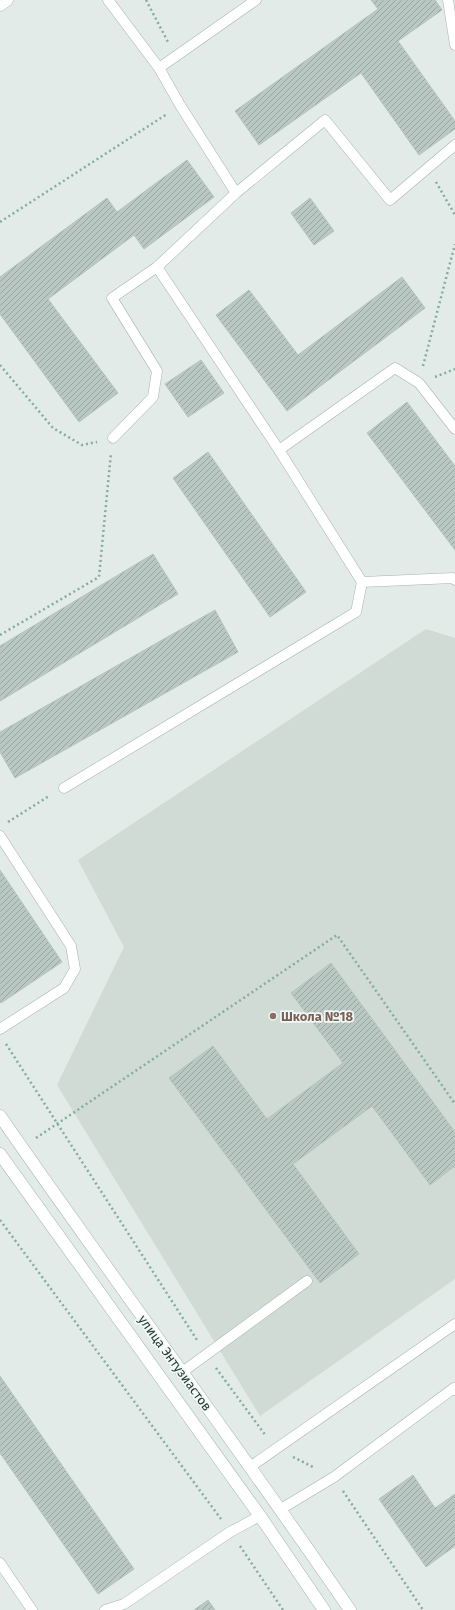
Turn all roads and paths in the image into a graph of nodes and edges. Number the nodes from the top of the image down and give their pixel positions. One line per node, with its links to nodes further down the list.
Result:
1 (7, 0): 6 (main road)
2 (108, 0): 9 (lane)
3 (146, 0): 8 (path)
4 (256, 0): 8 (lane)
5 (448, 0): 7 (lane)
6 (0, 4)
7 (455, 45)
8 (176, 56): 9 (lane)
9 (159, 68): 10 (lane)
10 (180, 105): 13 (lane); 15 (path)
11 (455, 145): 12 (lane)
12 (428, 168): 13 (lane); 14 (path)
13 (236, 193): 17 (lane)
14 (455, 215)
15 (0, 222)
16 (455, 244): 20 (path)
17 (157, 267): 22 (lane); 23 (lane)
18 (0, 365): 22 (path)
19 (455, 369): 20 (path)
20 (419, 383): 21 (lane); 23 (lane)
21 (455, 430)
22 (113, 438): 26 (path)
23 (279, 450): 25 (lane)
24 (455, 580): 25 (lane)
25 (362, 582): 27 (lane)
26 (0, 635)
27 (64, 788): 28 (path)
28 (6, 822)
29 (0, 836): 30 (lane)
30 (0, 1029)
31 (4, 1040): 34 (path)
32 (455, 1104): 34 (path)
33 (0, 1116): 41 (main road, улица Энтузиастов)
34 (57, 1122): 35 (path); 40 (path)
35 (36, 1138)
36 (0, 1154): 46 (main road, улица Энтузиастов)
37 (0, 1220): 49 (path)
38 (307, 1280): 40 (lane)
39 (455, 1324): 43 (lane)
40 (206, 1354): 41 (lane); 43 (path)
41 (181, 1372): 44 (main road, улица Энтузиастов)
42 (455, 1390): 45 (lane)
43 (275, 1449): 44 (lane); 45 (path)
44 (250, 1467): 46 (main road); 47 (main road, улица Энтузиастов)
45 (334, 1477): 47 (lane); 57 (path)
46 (232, 1480): 48 (main road, улица Энтузиастов)
47 (281, 1509): 48 (main road); 56 (main road, улица Энтузиастов)
48 (260, 1516): 49 (lane); 55 (main road, улица Энтузиастов)
49 (230, 1532): 51 (lane); 54 (path)
50 (0, 1563): 52 (lane)
51 (126, 1607): 53 (lane)
52 (32, 1610)
53 (105, 1610)
54 (283, 1610)
55 (324, 1610)
56 (350, 1610)
57 (423, 1610)

